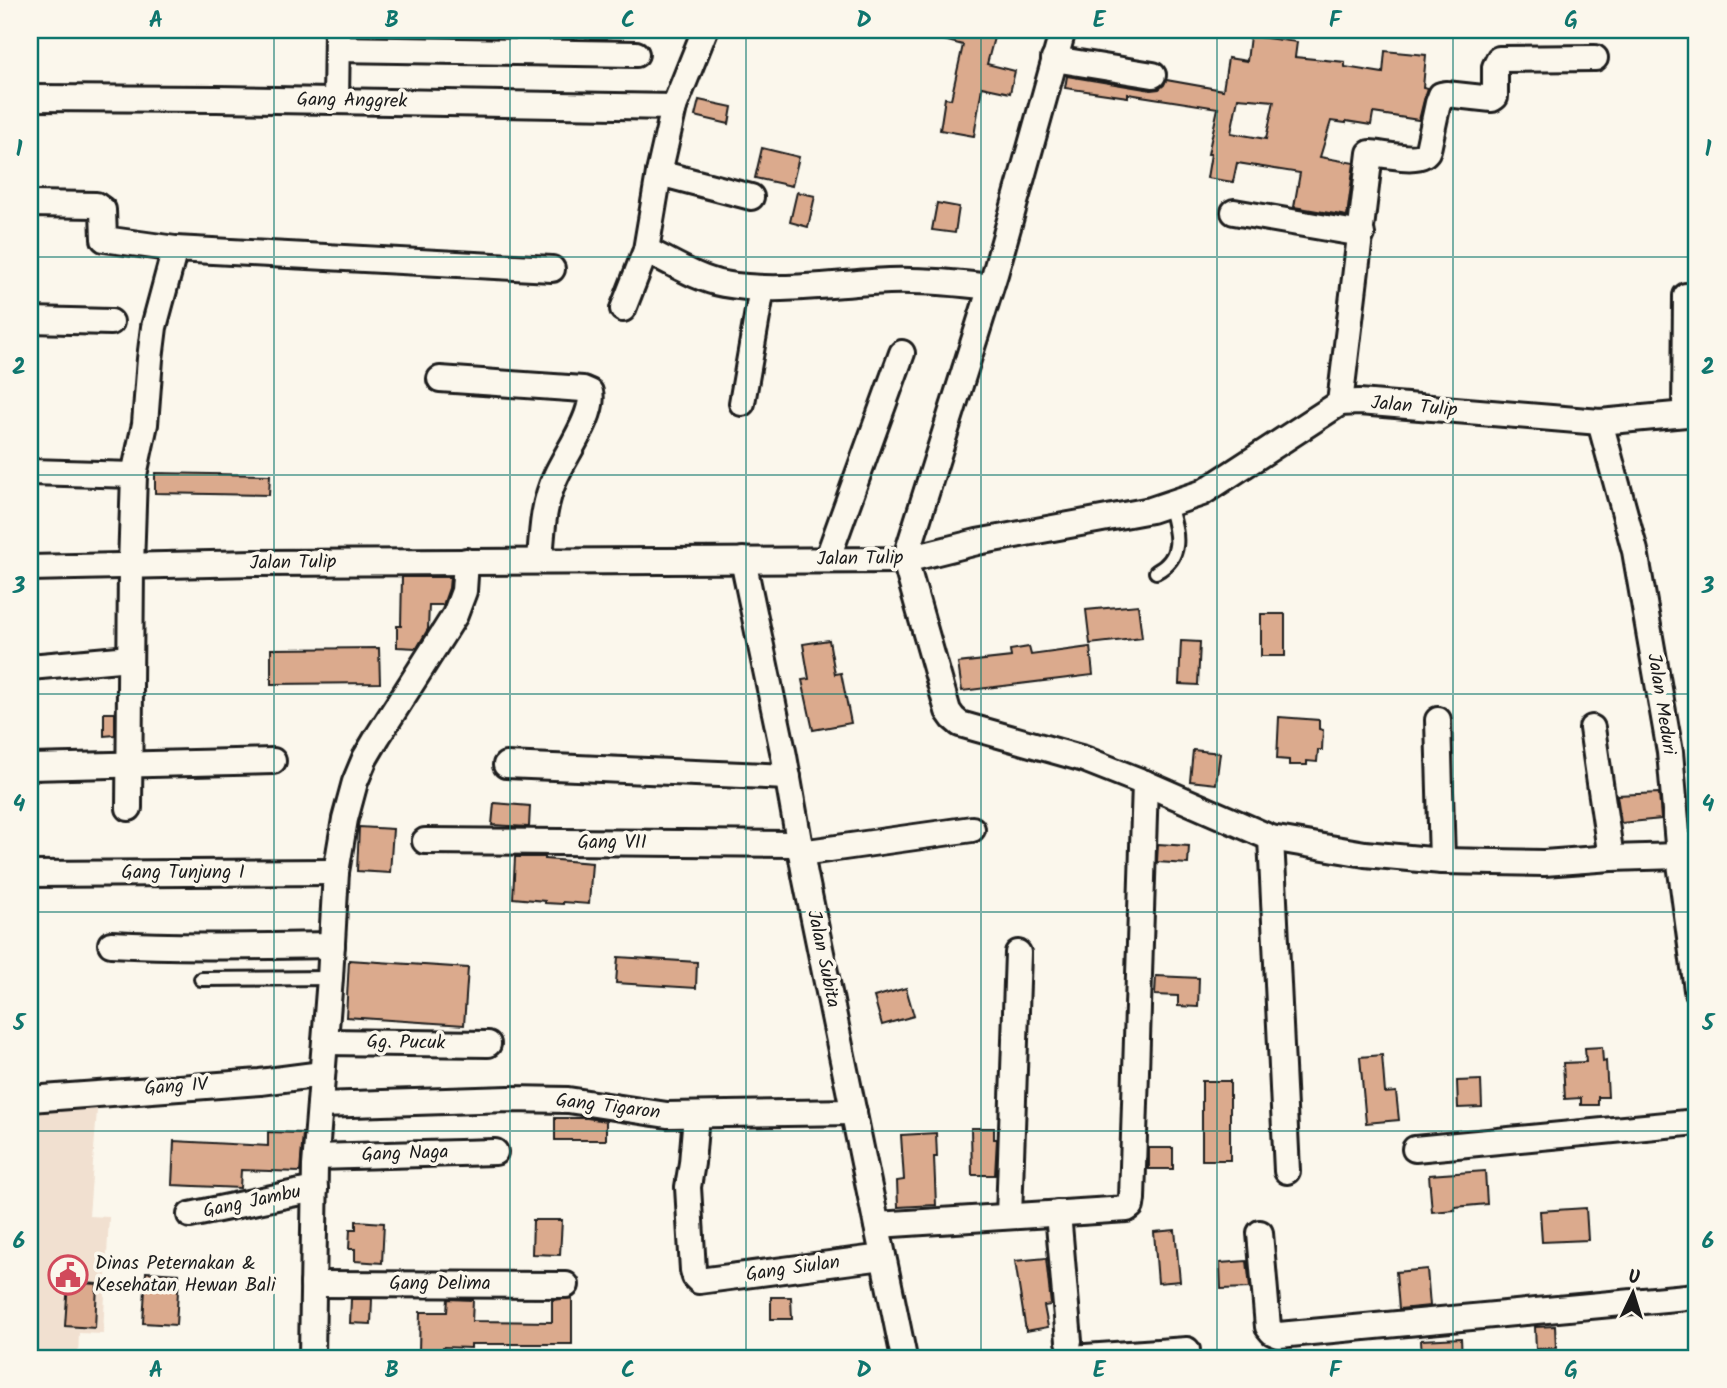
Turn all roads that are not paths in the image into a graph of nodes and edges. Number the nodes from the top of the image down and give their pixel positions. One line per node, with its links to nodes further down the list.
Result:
1 (705, 30): 10 (street)
2 (1063, 30): 6 (street)
3 (337, 39): 4 (street); 9 (street)
4 (636, 54)
5 (1595, 58): 15 (street)
6 (1054, 59): 7 (street); 19 (street)
7 (1153, 75)
8 (30, 98): 9 (street, Gang Anggrek)
9 (336, 101): 10 (street, Gang Anggrek)
10 (674, 107): 11 (street)
11 (659, 173): 12 (street); 17 (street)
12 (751, 197)
13 (30, 204): 16 (street)
14 (1234, 212): 15 (street)
15 (1362, 234): 28 (street)
16 (175, 249): 18 (street); 32 (street)
17 (646, 250): 20 (street); 22 (street)
18 (552, 269)
19 (990, 287): 20 (street); 36 (street)
20 (762, 288): 27 (street)
21 (1686, 296): 29 (street)
22 (623, 309)
23 (30, 320): 24 (street)
24 (111, 322)
25 (902, 354): 35 (street)
26 (440, 379): 38 (street)
27 (742, 403)
28 (1340, 403): 30 (street, Jalan Tulip); 33 (street, Jalan Tulip)
29 (1691, 413): 30 (street, Jalan Tulip)
30 (1600, 422): 57 (street, Jalan Meduri)
31 (30, 472): 32 (street)
32 (134, 475): 39 (street)
33 (1168, 504): 36 (street, Jalan Tulip); 41 (lane)
34 (743, 560): 35 (street, Jalan Tulip); 38 (street, Jalan Tulip); 50 (street, Jalan Subita)
35 (827, 560): 36 (street, Jalan Tulip)
36 (905, 560): 51 (street)
37 (466, 561): 38 (street, Jalan Tulip); 39 (street, Jalan Tulip); 60 (street)
38 (540, 561)
39 (131, 566): 40 (street, Jalan Tulip); 42 (street)
40 (30, 568)
41 (1156, 572)
42 (130, 657): 43 (street); 47 (street)
43 (30, 667)
44 (1438, 720): 59 (street)
45 (1592, 728): 58 (street)
46 (273, 761): 47 (street)
47 (130, 765): 49 (street); 52 (street)
48 (506, 765): 50 (street)
49 (30, 767)
50 (788, 777): 56 (street, Jalan Subita)
51 (1145, 783): 54 (street); 81 (street)
52 (130, 808)
53 (972, 829): 56 (street, Gang VII)
54 (1271, 838): 59 (street); 79 (street)
55 (425, 841): 56 (street, Gang VII)
56 (800, 849): 73 (street, Jalan Subita)
57 (1679, 856): 58 (street); 67 (street, Jalan Meduri)
58 (1611, 858): 59 (street)
59 (1442, 861)
60 (336, 872): 61 (street, Gang Tunjung I); 63 (street)
61 (30, 874)
62 (111, 944): 63 (street)
63 (332, 945): 65 (street)
64 (1018, 953): 83 (street)
65 (330, 978): 66 (lane); 68 (street)
66 (201, 979)
67 (1697, 990)
68 (325, 1042): 69 (street, Gg. Pucuk); 70 (street)
69 (488, 1044)
70 (322, 1074): 71 (street, Gang IV); 72 (street)
71 (30, 1099)
72 (320, 1105): 74 (street, Gang Tigaron); 78 (street)
73 (854, 1112): 74 (street, Gang Tigaron); 84 (street, Jalan Subita)
74 (696, 1115): 86 (street, Gang Siulan)
75 (1697, 1122): 76 (street)
76 (1415, 1149)
77 (495, 1152): 78 (street, Gang Naga)
78 (316, 1157): 80 (street)
79 (1287, 1171)
80 (315, 1189): 82 (street, Gang Jambu); 87 (street)
81 (1058, 1213): 83 (street); 90 (street)
82 (190, 1216)
83 (1009, 1216): 84 (street)
84 (877, 1225): 86 (street, Jalan Subita)
85 (1260, 1233): 89 (street)
86 (883, 1257): 93 (street, Jalan Subita)
87 (313, 1284): 88 (street, Gang Delima); 92 (street)
88 (566, 1285)
89 (1697, 1296)
90 (1070, 1350): 91 (street)
91 (1187, 1350)
92 (312, 1358)
93 (904, 1358)

